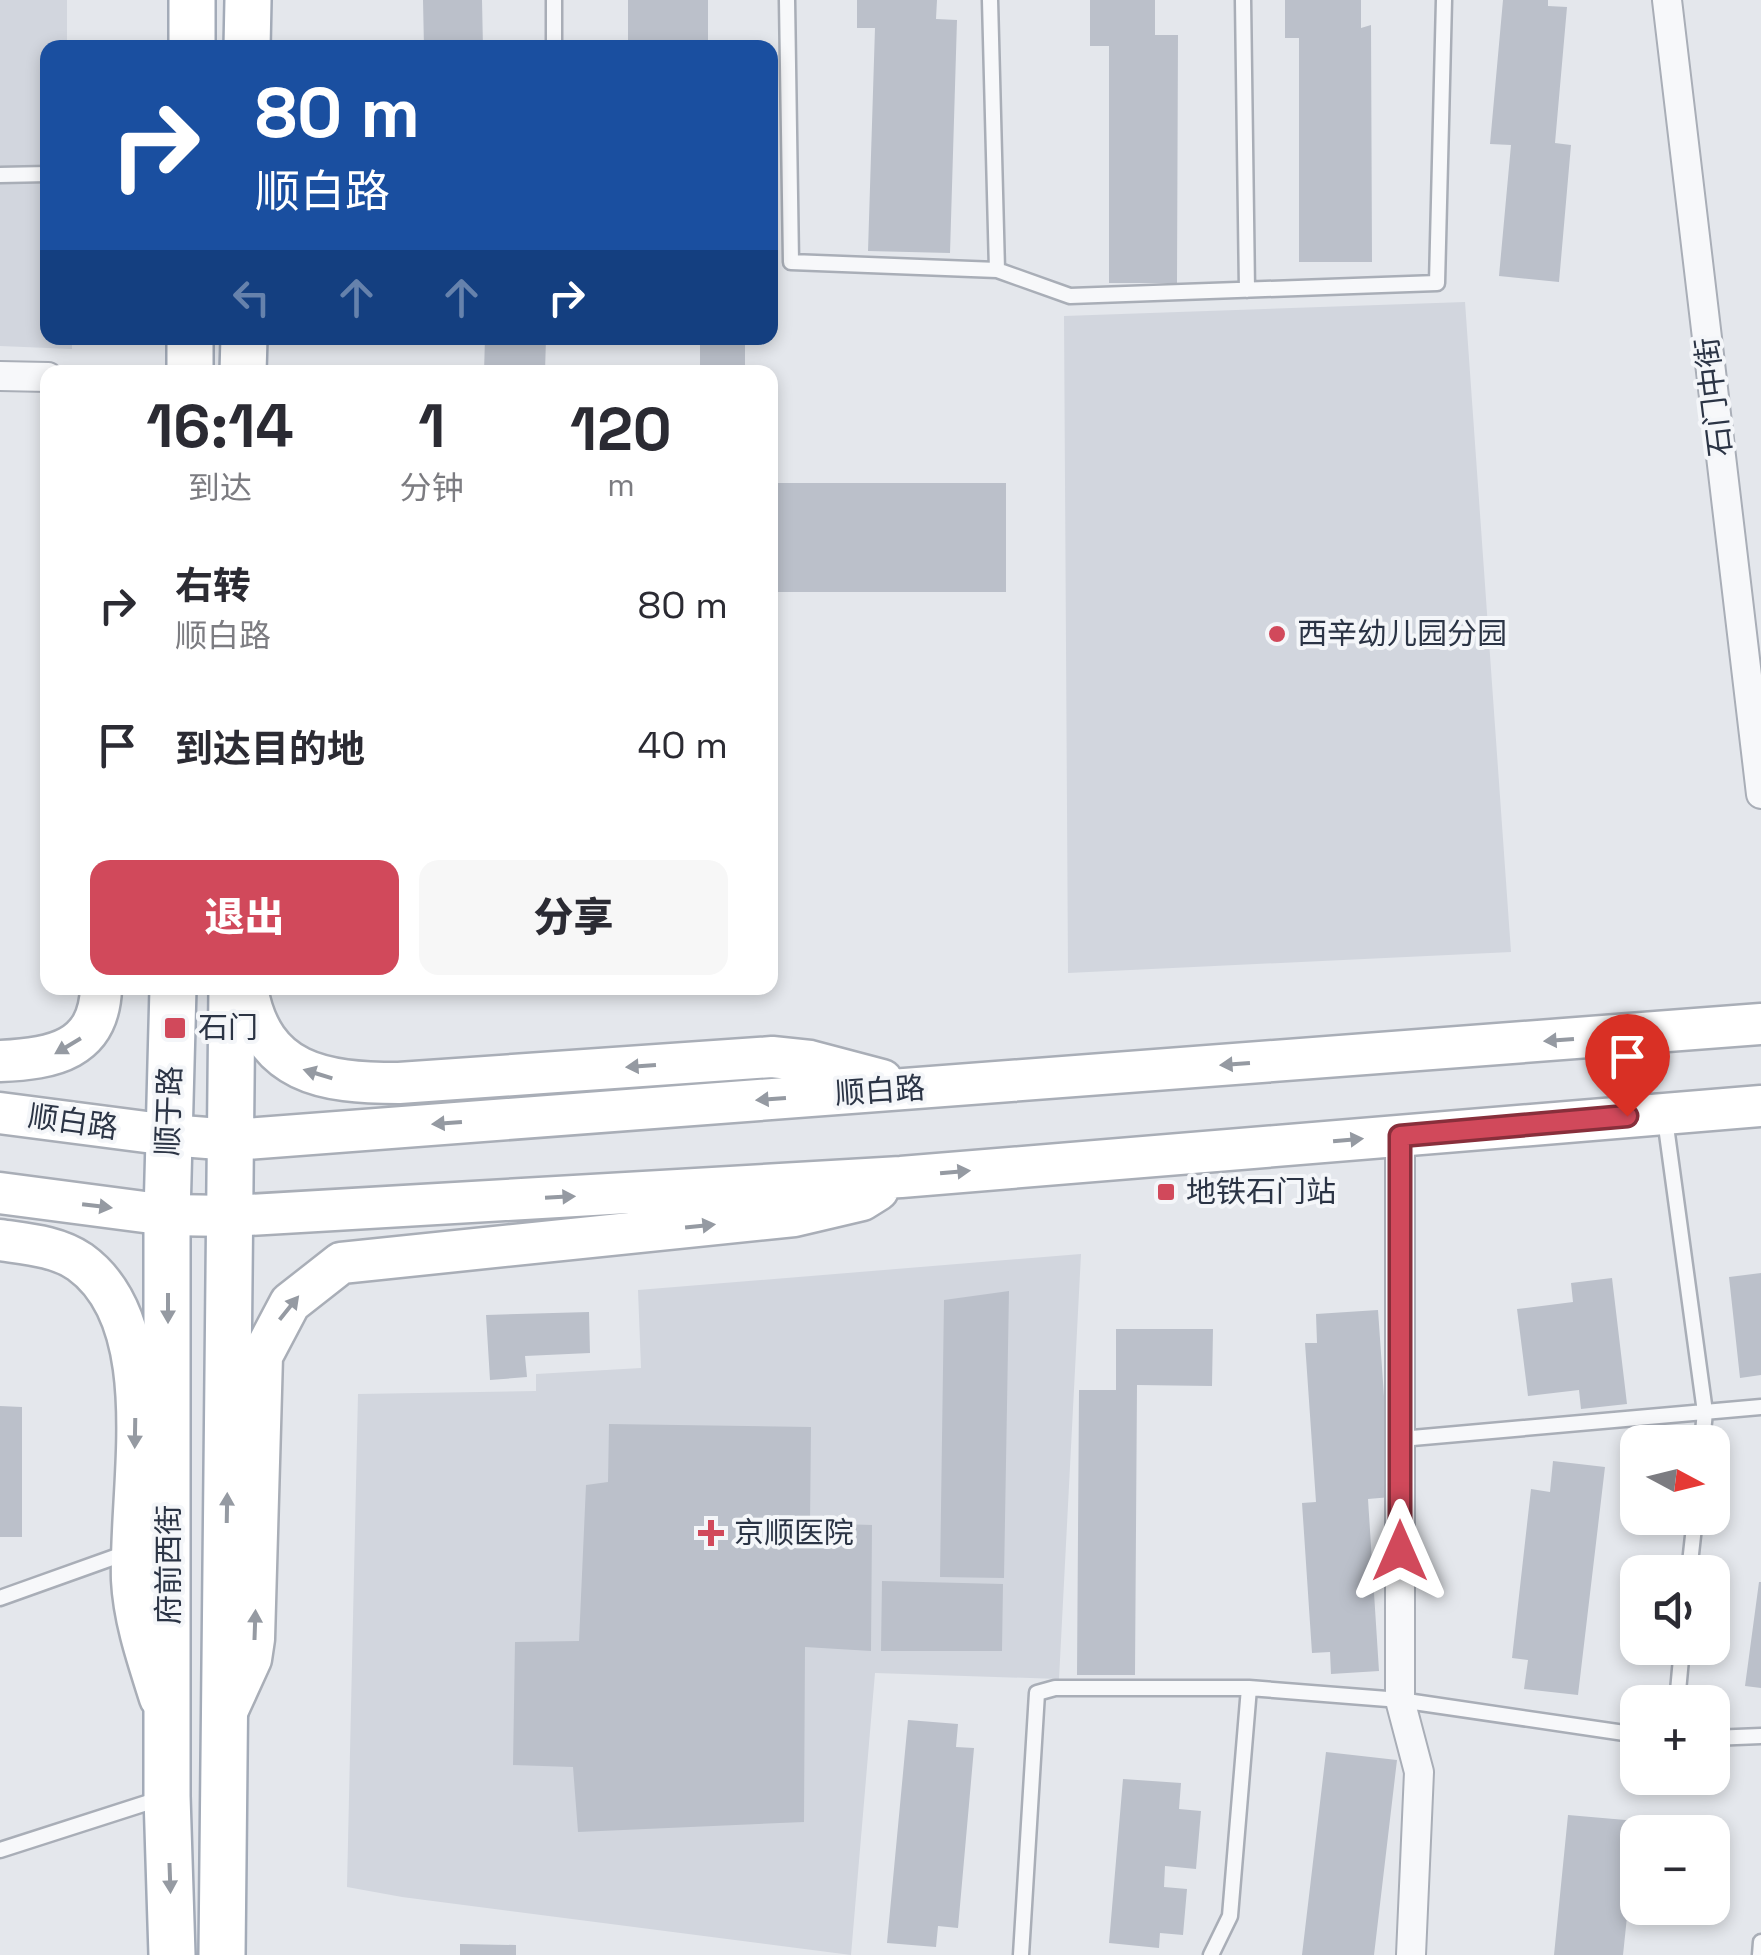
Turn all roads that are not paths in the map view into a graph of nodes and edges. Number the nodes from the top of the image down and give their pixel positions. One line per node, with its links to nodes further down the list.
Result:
1 (192, 0): 9 (main road)
2 (248, 0): 10 (main road)
3 (554, 0): 11 (lane)
4 (787, 0): 15 (lane)
5 (990, 0): 16 (lane)
6 (1243, 0): 17 (lane)
7 (1444, 0): 17 (lane)
8 (1667, 0): 20 (street, 石门中街)
9 (192, 40)
10 (247, 40)
11 (554, 40)
12 (0, 174): 13 (lane)
13 (40, 174)
14 (778, 177): 15 (lane)
15 (790, 177): 16 (lane)
16 (998, 270): 17 (lane)
17 (1247, 290)
18 (0, 376): 19 (street)
19 (40, 378)
20 (1761, 794)
21 (100, 995): 26 (main road, one-way to 26)
22 (173, 995): 32 (main road, 顺于路)
23 (232, 995): 33 (main road, 顺于路)
24 (249, 995): 27 (main road, one-way to 24)
25 (1761, 1024): 27 (main road, 顺白路, one-way to 27)
26 (0, 1061)
27 (910, 1088): 33 (main road, 顺白路, one-way to 33)
28 (1761, 1106): 30 (main road, 顺白路)
29 (0, 1112): 32 (main road, 顺白路)
30 (1664, 1113): 31 (main road, 顺白路); 38 (lane)
31 (1400, 1136): 34 (main road, 顺白路, one-way to 31); 40 (street)
32 (168, 1175): 33 (main road, 顺白路); 33 (main road, 顺白路); 35 (main road, 顺白路, one-way to 32); 41 (main road, 府前西街, one-way to 41)
33 (232, 1177): 34 (main road, 顺白路, one-way to 34); 45 (main road, 府前西街, one-way to 33)
34 (900, 1177): 45 (main road, one-way to 34)
35 (0, 1193)
36 (0, 1240): 41 (main road, one-way to 41)
37 (1761, 1407): 38 (lane)
38 (1705, 1412): 39 (lane); 40 (lane)
39 (1704, 1425)
40 (1401, 1439): 44 (street)
41 (151, 1544): 42 (lane); 49 (main road, 府前西街)
42 (0, 1598)
43 (1249, 1688): 44 (lane); 54 (lane); 55 (lane)
44 (1400, 1700): 46 (lane); 56 (street)
45 (224, 1716): 53 (main road, 府前西街)
46 (1620, 1732)
47 (1761, 1736): 48 (lane)
48 (1730, 1737)
49 (167, 1796): 50 (lane); 52 (main road, 府前西街, one-way to 52)
50 (0, 1850)
51 (1761, 1942): 57 (lane)
52 (172, 1955)
53 (222, 1955)
54 (1022, 1955)
55 (1211, 1955)
56 (1411, 1955)
57 (1760, 1955)

